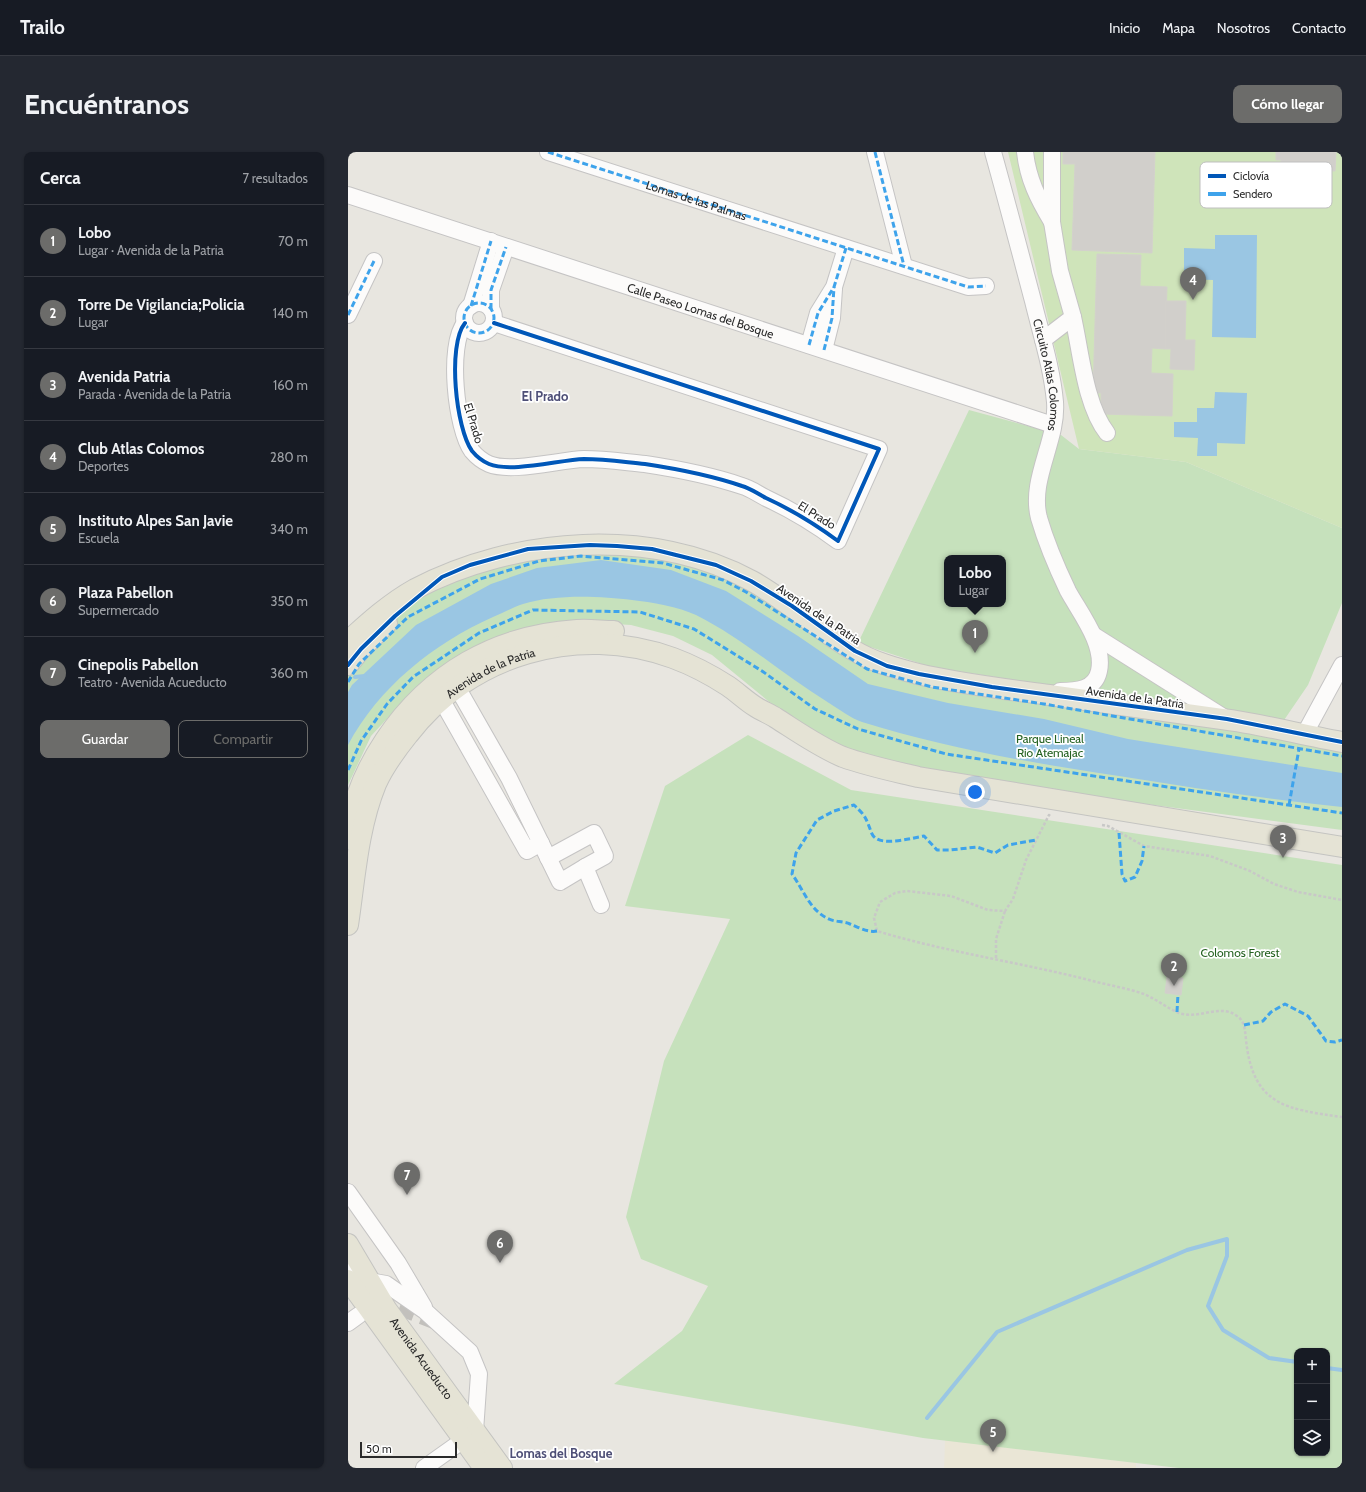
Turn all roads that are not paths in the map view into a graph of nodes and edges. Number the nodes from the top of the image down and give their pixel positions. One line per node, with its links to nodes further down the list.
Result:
1 (548, 152): 10 (street, Lomas de las Palmas)
2 (875, 152): 12 (street)
3 (994, 152): 20 (street, Circuito Atlas Colomos)
4 (1025, 152): 7 (street)
5 (1052, 152): 7 (street)
6 (348, 195): 8 (street, Calle Paseo Lomas del Bosque)
7 (1052, 222): 18 (street)
8 (491, 241): 9 (street, Calle Paseo Lomas del Bosque); 15 (street)
9 (506, 246): 17 (street); 21 (street, Calle Paseo Lomas del Bosque)
10 (846, 248): 12 (street, Lomas de las Palmas); 14 (street)
11 (374, 261): 16 (street)
12 (904, 266): 13 (street, Lomas de las Palmas)
13 (986, 286)
14 (834, 287): 21 (street); 22 (street)
15 (471, 306): 17 (street); 19 (street)
16 (348, 315)
17 (492, 316): 19 (street); 19 (street, El Prado)
18 (1074, 317): 20 (street); 24 (street)
19 (465, 323)
20 (1043, 340): 23 (street, Circuito Atlas Colomos)
21 (809, 345): 22 (street, Calle Paseo Lomas del Bosque)
22 (824, 350): 23 (street, Calle Paseo Lomas del Bosque)
23 (1053, 425): 26 (street, Circuito Atlas Colomos)
24 (1106, 433)
25 (442, 577): 27 (main road, Avenida de la Patria); 28 (main road, Avenida de la Patria); 31 (main road, Avenida de la Patria)
26 (1095, 636): 31 (street, Circuito Atlas Colomos); 34 (street, Circuito Atlas Colomos)
27 (348, 641)
28 (348, 665)
29 (1342, 665): 35 (street)
30 (457, 686): 32 (main road, Avenida de la Patria); 33 (main road, Avenida de la Patria); 37 (street)
31 (992, 687): 34 (main road, Avenida de la Patria)
32 (441, 698): 38 (street); 45 (main road, Avenida de la Patria)
33 (774, 716): 39 (main road, Avenida de la Patria); 41 (main road, Avenida de la Patria)
34 (1227, 719): 35 (main road, Avenida de la Patria)
35 (1304, 735): 36 (main road, Avenida de la Patria)
36 (1342, 742)
37 (509, 778): 38 (street); 40 (street)
38 (491, 788): 40 (street)
39 (348, 839)
40 (541, 843): 42 (street)
41 (1342, 847)
42 (548, 858): 43 (street); 43 (street)
43 (585, 867): 44 (street)
44 (601, 905)
45 (348, 925)
46 (348, 1192): 49 (street)
47 (348, 1244): 48 (main road, Avenida Acueducto)
48 (354, 1274): 49 (street); 51 (main road, Avenida Acueducto); 55 (main road)
49 (425, 1310): 51 (street)
50 (352, 1313): 52 (main road, Avenida Acueducto)
51 (476, 1431): 56 (main road, Avenida Acueducto)
52 (455, 1446): 53 (street); 54 (main road, Avenida Acueducto)
53 (424, 1468)
54 (471, 1468)
55 (484, 1468)
56 (502, 1468)

